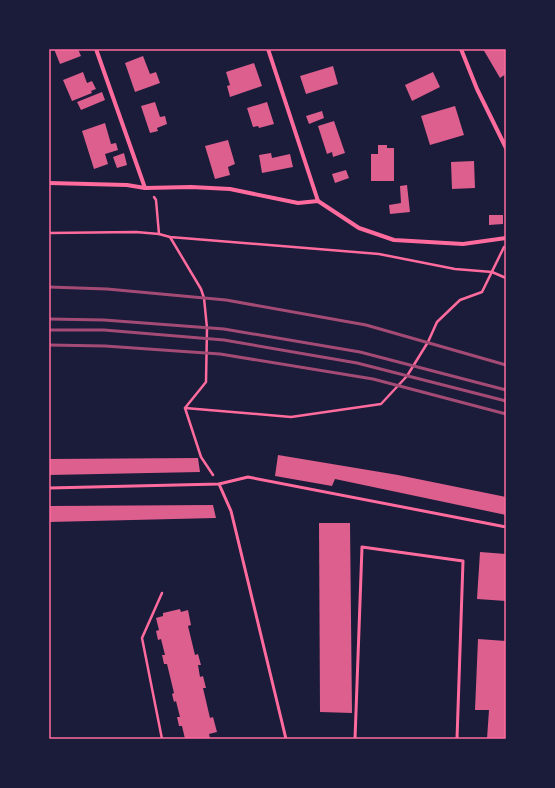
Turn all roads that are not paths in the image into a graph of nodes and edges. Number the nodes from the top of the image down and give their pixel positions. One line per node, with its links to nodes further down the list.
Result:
1 (96, 49): 6 (street)
2 (268, 49): 7 (street)
3 (461, 49): 4 (street)
4 (506, 148)
5 (49, 183): 6 (street)
6 (145, 188): 7 (street)
7 (318, 201): 8 (street)
8 (506, 238)
9 (219, 484): 10 (lane); 11 (lane); 12 (lane)
10 (49, 488)
11 (506, 527)
12 (286, 739)
13 (355, 739): 14 (lane)
14 (457, 739)

